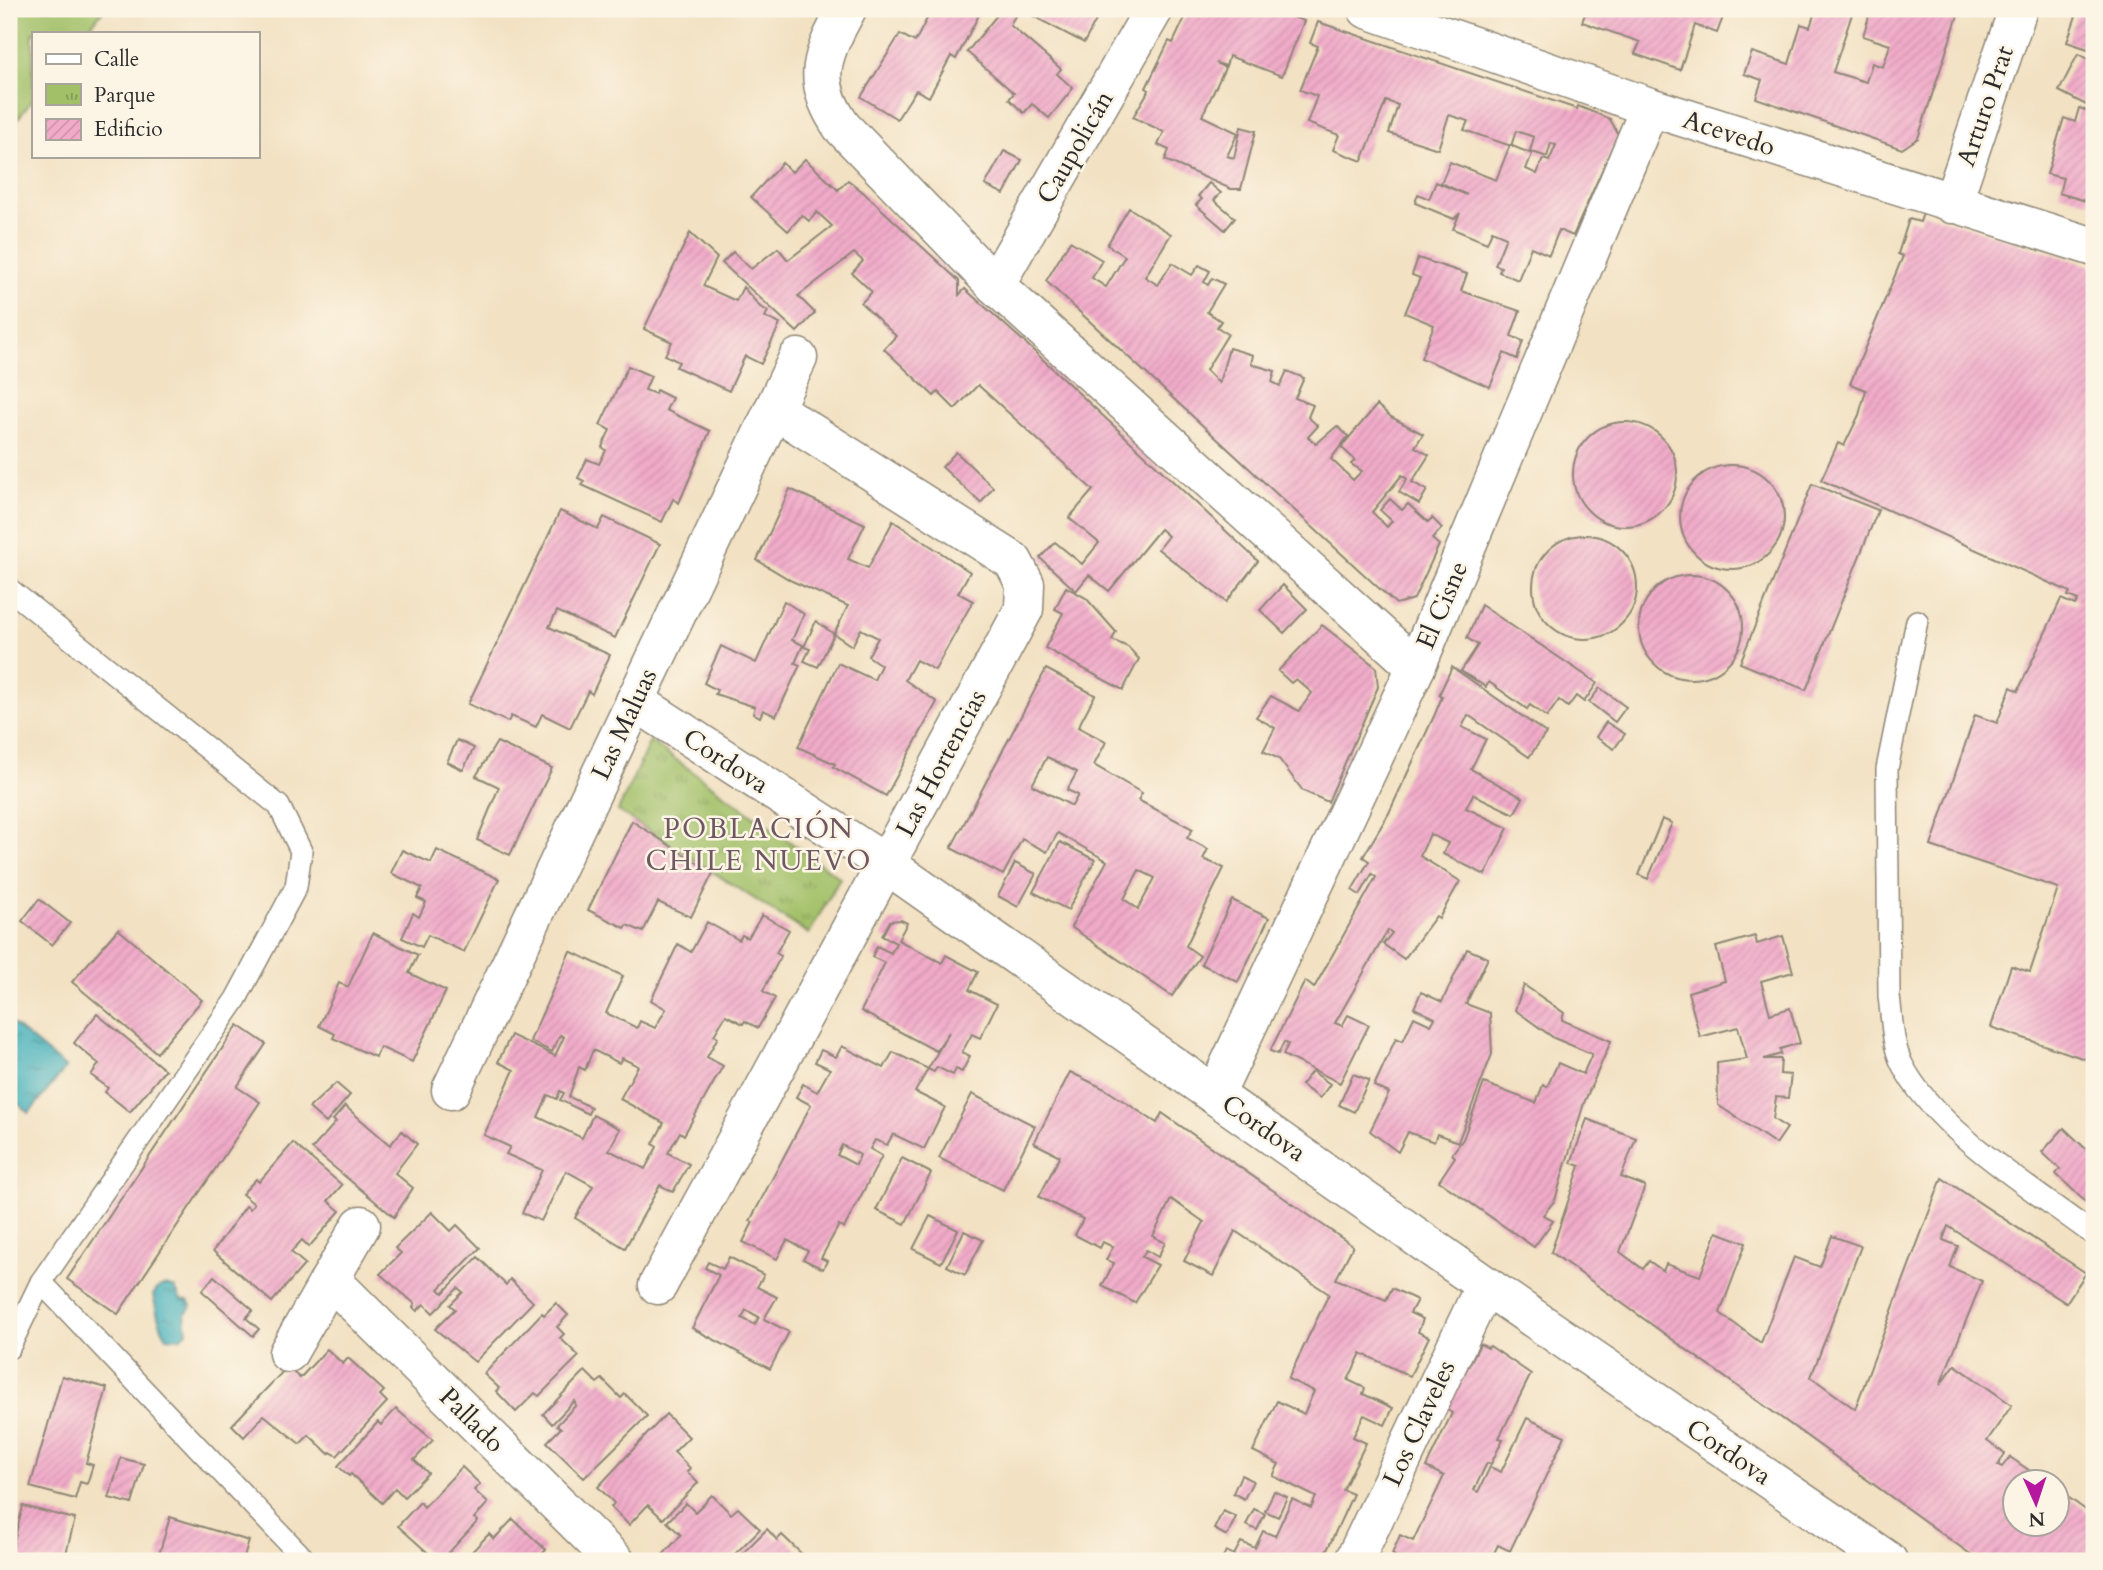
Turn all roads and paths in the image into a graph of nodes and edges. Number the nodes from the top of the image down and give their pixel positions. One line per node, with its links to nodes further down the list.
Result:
1 (846, 9): 8 (street)
2 (1154, 9): 8 (street, Caupolicán)
3 (1367, 9): 5 (street, Acevedo)
4 (2018, 9): 6 (street, Arturo Prat)
5 (1650, 107): 6 (street, Acevedo); 13 (street, El Cisne)
6 (1952, 204): 7 (street, Acevedo)
7 (2094, 247)
8 (995, 285): 13 (street)
9 (798, 358): 10 (street, Las Maluas)
10 (774, 409): 14 (street, Las Maluas); 15 (street, Las Hortencias)
11 (9, 589): 21 (lane)
12 (1917, 621): 19 (lane)
13 (1416, 667): 17 (street, El Cisne)
14 (635, 701): 15 (street, Cordova); 16 (street, Las Maluas)
15 (886, 864): 17 (street, Cordova); 22 (street, Las Hortencias)
16 (450, 1090)
17 (1216, 1093): 23 (street, Cordova)
18 (361, 1225): 20 (street)
19 (2094, 1235)
20 (330, 1279): 25 (street); 27 (street, Pallado)
21 (41, 1282): 24 (lane); 26 (lane)
22 (658, 1285)
23 (1485, 1285): 28 (street, Los Claveles); 29 (street, Cordova)
24 (9, 1348)
25 (288, 1353)
26 (306, 1561)
27 (615, 1561)
28 (1354, 1561)
29 (1888, 1561)

